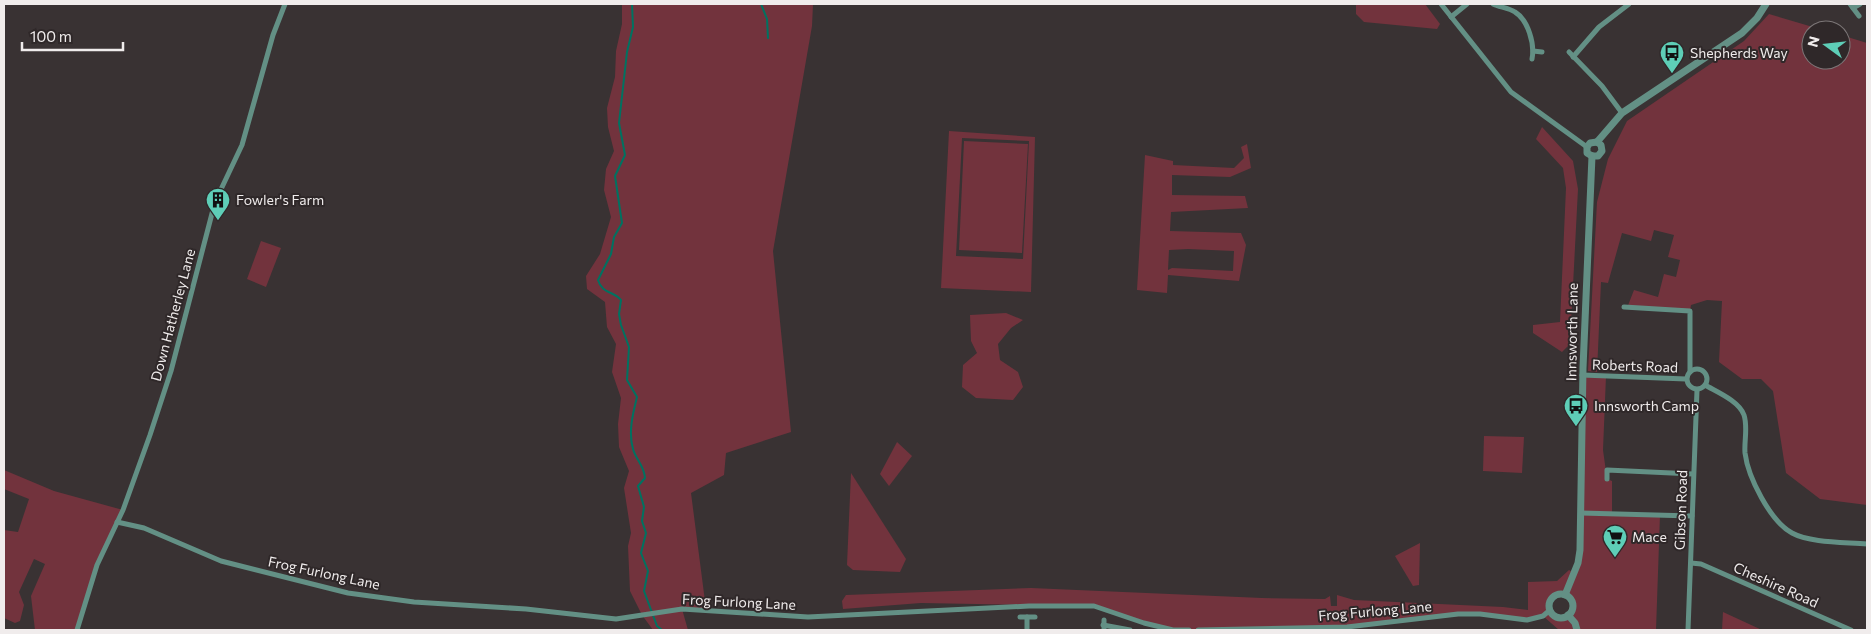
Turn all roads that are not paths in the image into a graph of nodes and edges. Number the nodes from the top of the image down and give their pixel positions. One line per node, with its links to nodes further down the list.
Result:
1 (285, 4): 30 (street, Down Hatherley Lane)
2 (1441, 4): 10 (street)
3 (1467, 4): 10 (street)
4 (1493, 4): 11 (street)
5 (1628, 4): 14 (street)
6 (1766, 4): 16 (street)
7 (1860, 4): 8 (street)
8 (1851, 6): 9 (street)
9 (1859, 16)
10 (1451, 18): 18 (street)
11 (1533, 51): 12 (street); 15 (street)
12 (1542, 52)
13 (1569, 52): 14 (street)
14 (1573, 57): 16 (street)
15 (1532, 59)
16 (1622, 113): 17 (street)
17 (1597, 142): 18 (street); 19 (street)
18 (1587, 147): 19 (street)
19 (1592, 156): 22 (street, Innsworth Lane)
20 (1624, 307): 21 (street)
21 (1690, 372): 23 (street); 24 (street)
22 (1582, 375): 23 (street, Roberts Road); 28 (street, Innsworth Lane)
23 (1686, 379): 25 (street)
24 (1706, 385): 25 (street); 31 (street)
25 (1697, 390): 26 (street, Gibson Road)
26 (1693, 474): 27 (street); 29 (street, Gibson Road)
27 (1607, 479)
28 (1581, 514): 29 (street); 33 (street, Innsworth Lane)
29 (1692, 516): 32 (street, Gibson Road)
30 (118, 522): 40 (street, Down Hatherley Lane); 43 (street, Frog Furlong Lane)
31 (1867, 544)
32 (1691, 563): 47 (street, Gibson Road); 48 (street, Cheshire Road)
33 (1565, 595): 34 (street); 35 (street)
34 (1550, 610): 35 (street); 45 (street, Frog Furlong Lane)
35 (1568, 615): 46 (street)
36 (1020, 617): 37 (street)
37 (1027, 617): 38 (street); 41 (street)
38 (1035, 618)
39 (1104, 625): 42 (street)
40 (77, 630)
41 (1027, 630)
42 (1130, 630)
43 (1189, 630)
44 (1198, 630): 45 (street, Frog Furlong Lane)
45 (1235, 630)
46 (1577, 630)
47 (1688, 630)
48 (1851, 630)

